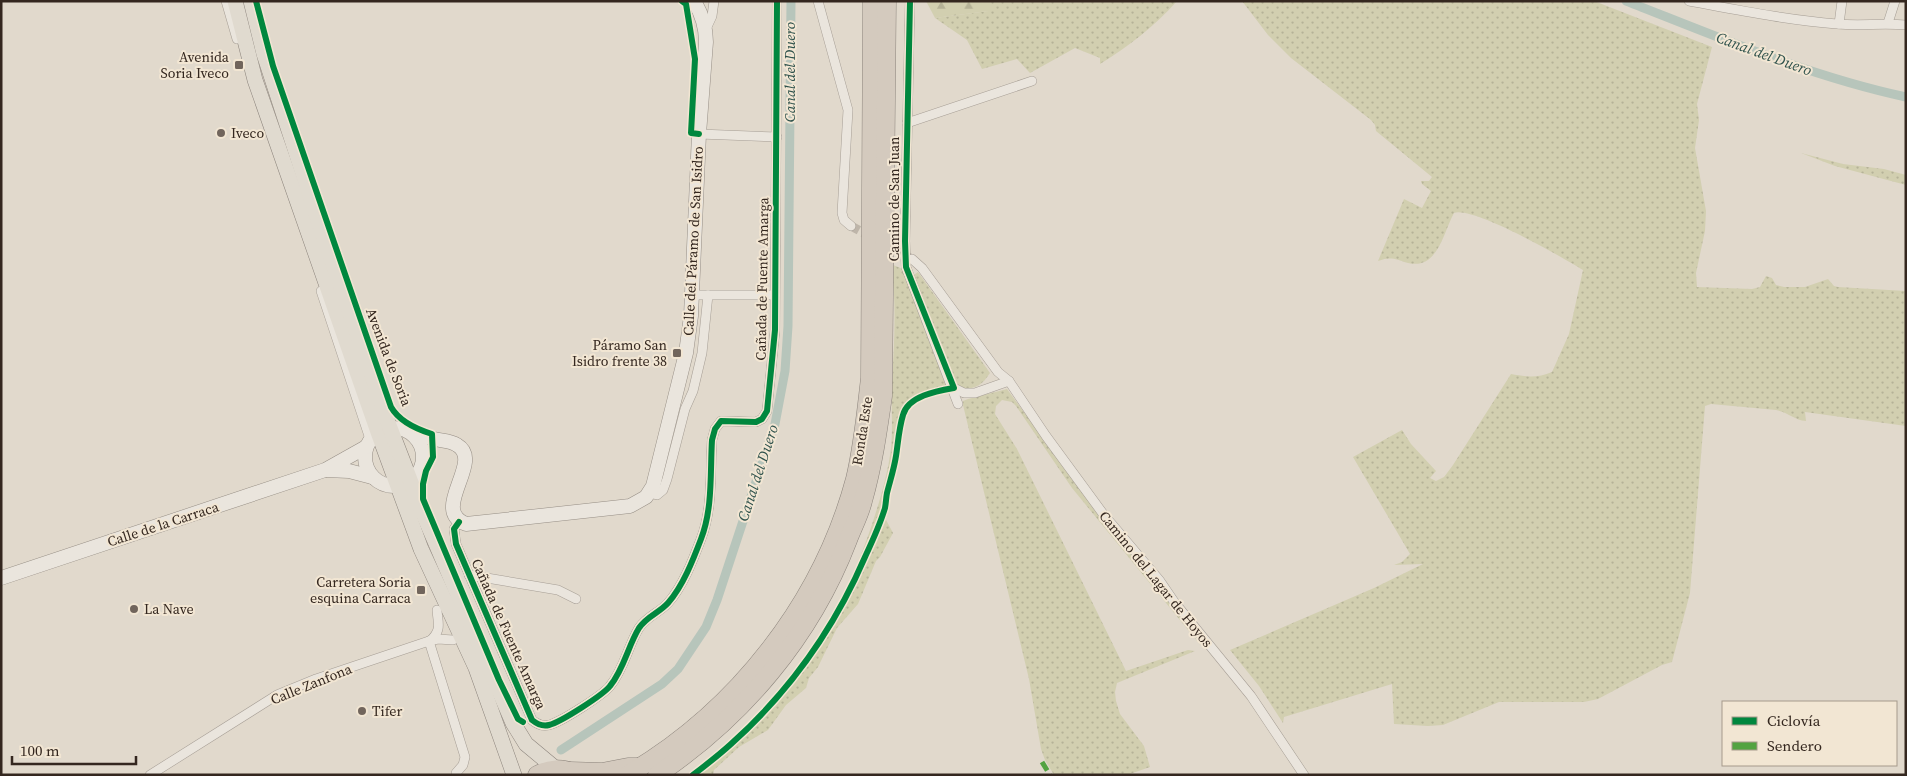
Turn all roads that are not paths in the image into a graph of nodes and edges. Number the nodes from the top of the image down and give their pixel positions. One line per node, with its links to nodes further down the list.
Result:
1 (226, 1): 31 (street, Avenida de Soria)
2 (235, 1): 31 (main road, Avenida de Soria)
3 (251, 1): 31 (main road, Avenida de Soria)
4 (694, 1): 17 (street, Calle del Páramo de San Isidro)
5 (714, 1): 17 (street, Calle del Páramo de San Isidro)
6 (777, 1): 21 (street, Cañada de Fuente Amarga)
7 (818, 1): 22 (street)
8 (872, 1): 46 (highway, Ronda Este)
9 (887, 1): 46 (highway, Ronda Este)
10 (910, 1): 19 (street, Camino de San Juan)
11 (1689, 1): 15 (street)
12 (1842, 1): 15 (street)
13 (1894, 1): 14 (street)
14 (1888, 23): 15 (street); 16 (street)
15 (1840, 24)
16 (1906, 25)
17 (706, 29): 20 (street, Calle del Páramo de San Isidro)
18 (1032, 81): 19 (street, Camino de San Juan)
19 (907, 122): 28 (street, Camino de San Juan)
20 (699, 134): 21 (street); 24 (street, Calle del Páramo de San Isidro)
21 (777, 137): 26 (street, Cañada de Fuente Amarga)
22 (851, 226)
23 (912, 259): 27 (street, Camino del Lagar de Hoyos)
24 (693, 295): 25 (street); 37 (street, Calle del Páramo de San Isidro)
25 (708, 295): 26 (street); 37 (street, Calle del Páramo de San Isidro)
26 (775, 295): 39 (street, Cañada de Fuente Amarga)
27 (1009, 382): 28 (street); 51 (street, Camino del Lagar de Hoyos)
28 (954, 388): 29 (street, Camino de San Juan)
29 (958, 404)
30 (408, 431): 31 (street); 32 (street); 33 (street)
31 (376, 436): 34 (street, Calle de la Carraca); 35 (street); 36 (main road, Avenida de Soria)
32 (447, 441): 33 (street); 38 (street)
33 (422, 461): 36 (street)
34 (325, 470): 35 (street, Calle de la Carraca); 40 (street, Calle de la Carraca)
35 (372, 477): 36 (street, Calle de la Carraca)
36 (404, 483): 45 (main road, Avenida de Soria); 49 (main road, Avenida de Soria)
37 (649, 492): 38 (street, Calle del Páramo de San Isidro)
38 (459, 522): 39 (street, Cañada de Fuente Amarga)
39 (469, 575): 41 (street)
40 (1, 578)
41 (576, 599)
42 (437, 610): 44 (street)
43 (453, 640): 44 (street, Calle Zanfona)
44 (429, 641): 47 (street); 48 (street, Calle Zanfona)
45 (567, 771): 46 (highway); 50 (highway)
46 (642, 772)
47 (456, 773)
48 (150, 775)
49 (514, 775)
50 (536, 775)
51 (1304, 775)

